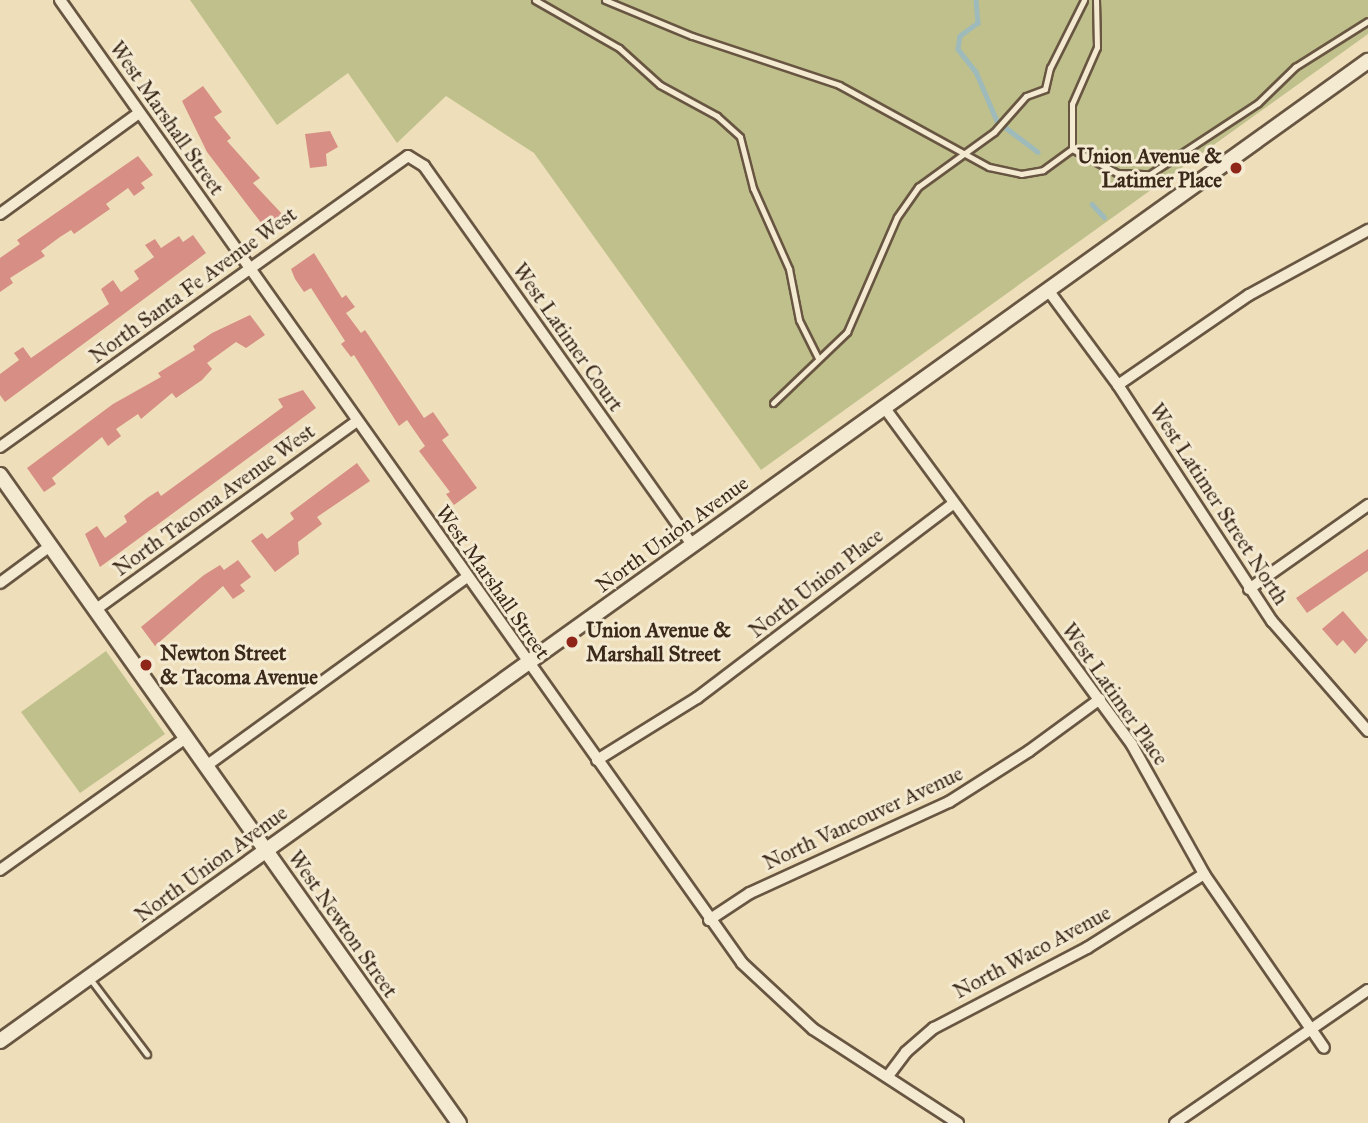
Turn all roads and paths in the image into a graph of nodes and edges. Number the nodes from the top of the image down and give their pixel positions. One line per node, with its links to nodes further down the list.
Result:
1 (60, 0): 8 (street, West Marshall Street)
2 (535, 0): 16 (lane)
3 (605, 0): 10 (lane)
4 (1084, 0): 10 (lane)
5 (1096, 0): 9 (lane)
6 (1368, 21): 9 (lane)
7 (1368, 61): 15 (street, North Union Avenue)
8 (139, 113): 12 (street); 14 (street, West Marshall Street)
9 (1072, 149): 10 (lane)
10 (964, 155): 16 (lane)
11 (408, 156): 14 (street, North Santa Fe Avenue West); 25 (street, West Latimer Court)
12 (0, 214)
13 (1368, 230): 17 (street)
14 (249, 269): 20 (street, West Marshall Street); 21 (street, North Santa Fe Avenue West)
15 (1048, 290): 17 (street, West Latimer Street North); 19 (street, North Union Avenue)
16 (818, 358): 18 (lane)
17 (1118, 385): 29 (street, West Latimer Street North)
18 (773, 404)
19 (884, 407): 23 (street, West Latimer Place); 25 (street, North Union Avenue)
20 (356, 422): 27 (street, West Marshall Street); 30 (street, North Tacoma Avenue West)
21 (0, 447)
22 (0, 475): 26 (street, West Newton Street)
23 (953, 504): 32 (street, West Latimer Place); 35 (street, North Union Place)
24 (1368, 505): 29 (street)
25 (692, 545): 31 (street, North Union Avenue)
26 (50, 547): 28 (street); 30 (street, West Newton Street)
27 (467, 577): 31 (street, West Marshall Street); 36 (street)
28 (0, 583)
29 (1250, 589): 33 (street, West Latimer Street North)
30 (95, 610): 34 (street, West Newton Street)
31 (527, 663): 35 (street, West Marshall Street); 37 (street, North Union Avenue)
32 (1100, 699): 39 (street, West Latimer Place); 40 (street, North Vancouver Avenue)
33 (1368, 731)
34 (186, 738): 36 (street, West Newton Street); 38 (street)
35 (597, 760): 40 (street, West Marshall Street)
36 (206, 766): 37 (street, West Newton Street)
37 (265, 850): 41 (street, North Union Avenue); 48 (street, West Newton Street)
38 (0, 870)
39 (1204, 874): 43 (street, West Latimer Place); 47 (street, North Waco Avenue)
40 (709, 920): 47 (street, West Marshall Street)
41 (89, 977): 44 (street, North Union Avenue); 46 (lane)
42 (1368, 990): 43 (street)
43 (1311, 1031): 45 (street, West Latimer Place); 50 (street)
44 (0, 1041)
45 (1324, 1048)
46 (147, 1054)
47 (888, 1076): 49 (street, West Marshall Street)
48 (458, 1123)
49 (958, 1123)
50 (1175, 1123)

